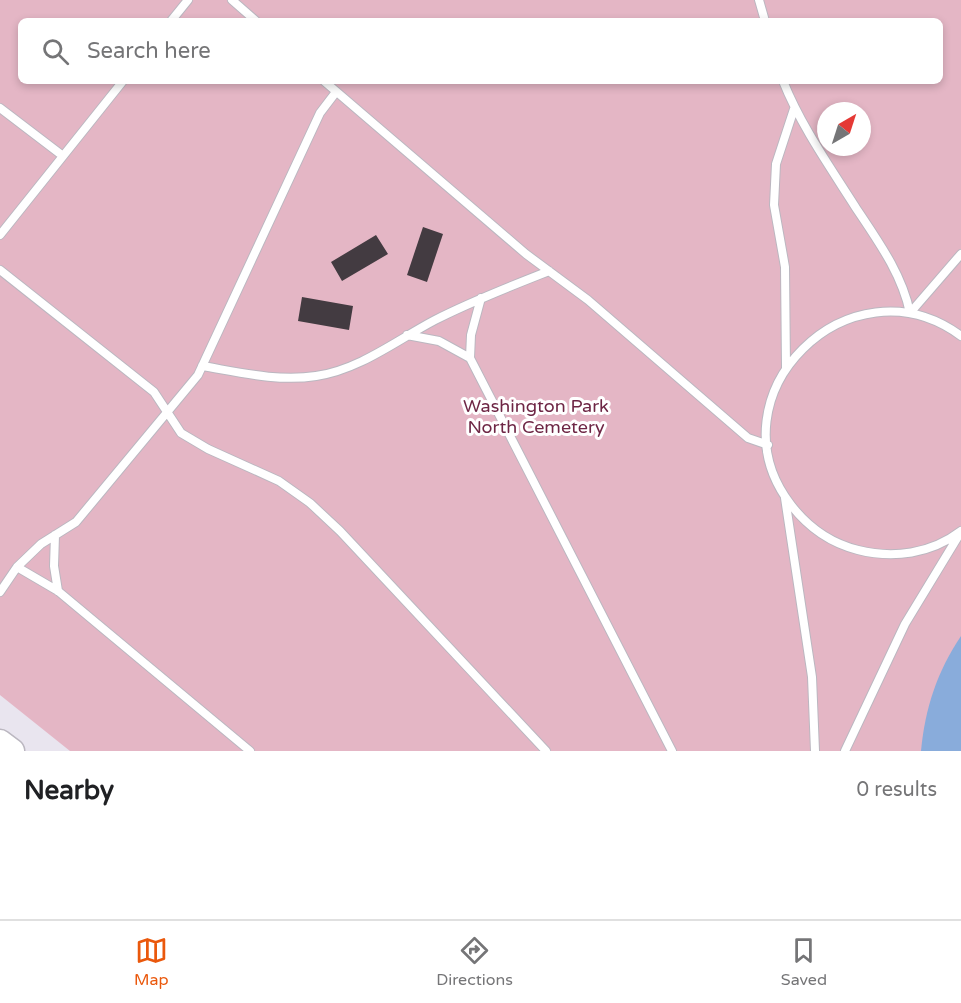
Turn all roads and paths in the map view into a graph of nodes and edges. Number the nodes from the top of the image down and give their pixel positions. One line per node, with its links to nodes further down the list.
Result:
1 (188, 0): 4 (lane)
2 (232, 0): 5 (lane)
3 (759, 0): 6 (lane)
4 (173, 18)
5 (253, 18)
6 (764, 18)
7 (121, 84): 13 (lane)
8 (327, 84): 10 (lane)
9 (784, 84): 12 (lane)
10 (336, 92): 17 (lane); 23 (lane)
11 (0, 108): 13 (lane)
12 (794, 110): 19 (lane); 24 (lane)
13 (63, 156): 14 (lane)
14 (0, 235)
15 (961, 254): 19 (lane)
16 (0, 270): 25 (lane)
17 (549, 271): 18 (lane); 26 (lane)
18 (481, 298): 20 (lane); 22 (lane)
19 (910, 313): 21 (lane); 24 (lane)
20 (406, 335): 22 (lane); 23 (lane)
21 (961, 336)
22 (470, 358): 37 (lane)
23 (202, 366): 25 (lane)
24 (786, 368): 26 (lane)
25 (168, 412): 29 (lane); 36 (lane)
26 (768, 446): 27 (lane)
27 (785, 496): 28 (lane); 38 (lane)
28 (961, 531): 39 (lane)
29 (55, 535): 30 (lane); 31 (lane)
30 (17, 567): 31 (lane); 32 (lane)
31 (58, 591): 35 (lane)
32 (0, 592)
33 (0, 742): 34 (main road)
34 (12, 751)
35 (250, 751)
36 (546, 751)
37 (672, 751)
38 (815, 751)
39 (845, 751)

